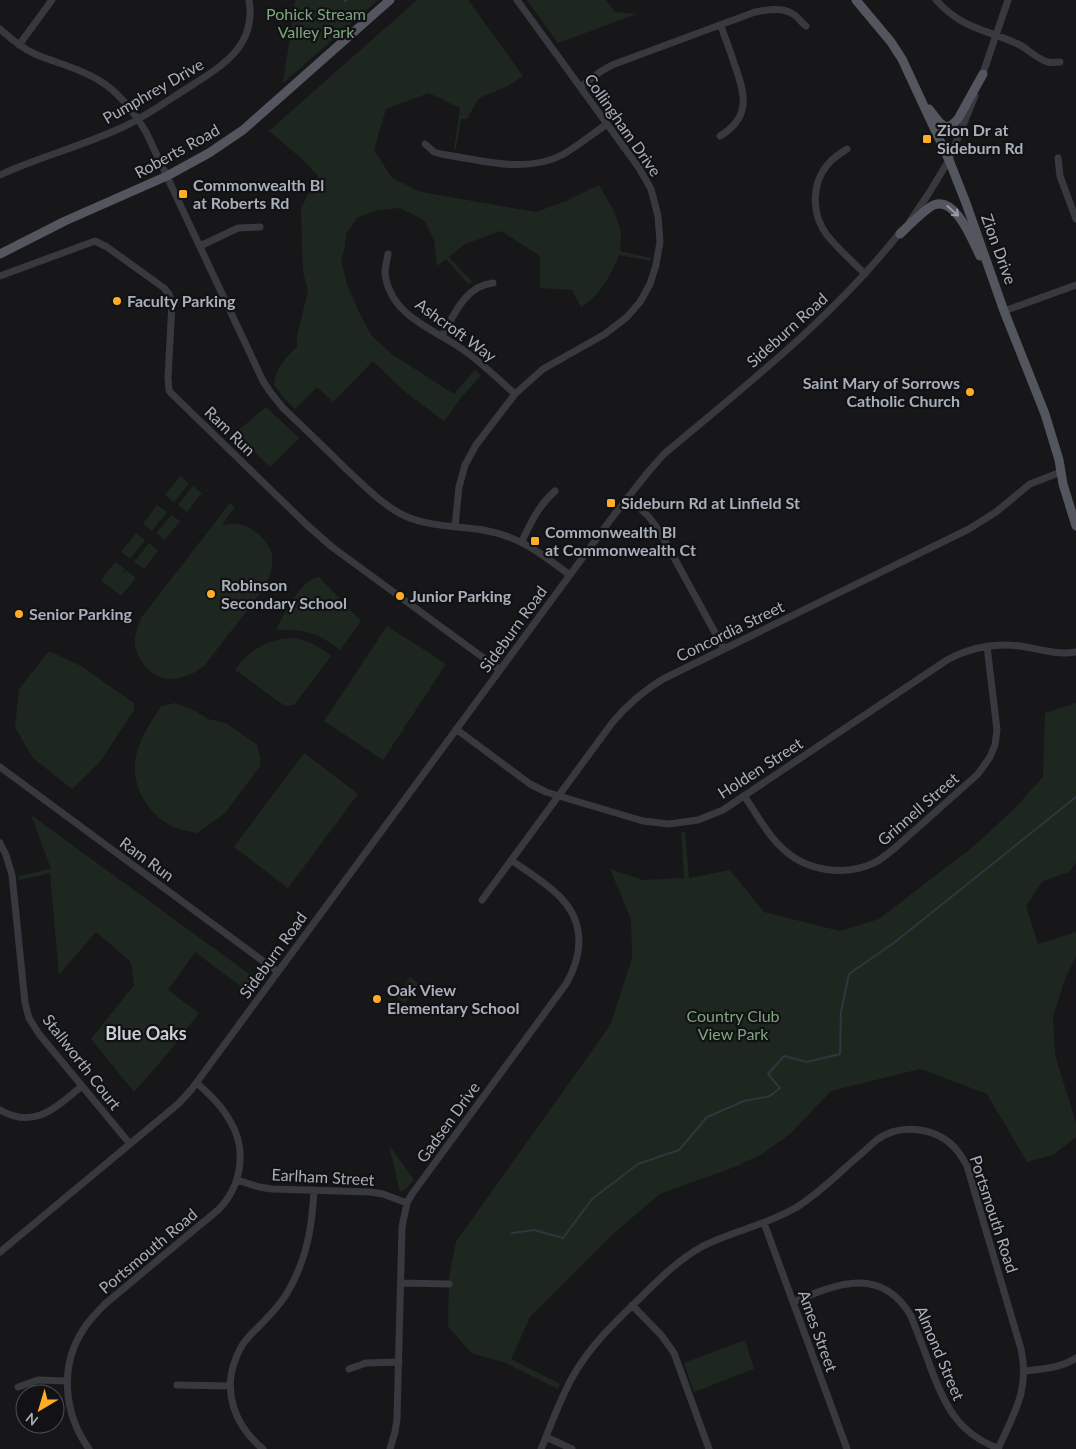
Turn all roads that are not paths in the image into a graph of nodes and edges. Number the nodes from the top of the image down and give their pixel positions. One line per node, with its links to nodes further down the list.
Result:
1 (52, 0): 12 (street)
2 (249, 0): 17 (street, Pumphrey Drive)
3 (390, 0): 25 (main road, Roberts Road)
4 (517, 0): 15 (street, Collingham Drive)
5 (856, 0): 16 (main road, Zion Drive)
6 (936, 0): 11 (street)
7 (1008, 0): 11 (street, Sideburn Road)
8 (720, 26): 9 (street); 15 (street); 19 (street)
9 (806, 26)
10 (0, 29): 12 (street)
11 (996, 36): 13 (street); 14 (street, Sideburn Road)
12 (20, 44): 17 (street)
13 (1060, 62)
14 (983, 74): 16 (main road); 23 (street, Sideburn Road)
15 (580, 87): 18 (street, Collingham Drive)
16 (917, 93): 23 (main road, Zion Drive)
17 (138, 119): 24 (street, Pumphrey Drive); 25 (street)
18 (607, 124): 20 (street); 39 (street, Collingham Drive)
19 (720, 136)
20 (425, 144)
21 (847, 149): 32 (street)
22 (1058, 158): 26 (street)
23 (949, 160): 28 (street, Sideburn Road); 34 (main road, Zion Drive)
24 (0, 175)
25 (167, 176): 29 (street); 30 (main road, Roberts Road)
26 (1076, 219)
27 (260, 227): 29 (street)
28 (900, 234): 32 (street, Sideburn Road); 34 (main road, one-way to 34)
29 (200, 246): 44 (street)
30 (0, 254)
31 (388, 254): 38 (street, Ashcroft Way)
32 (865, 274): 42 (street, Sideburn Road)
33 (0, 276): 50 (street, Ram Run)
34 (994, 282): 37 (main road, Zion Drive)
35 (493, 283): 38 (street)
36 (1076, 285): 37 (street)
37 (1004, 311): 40 (main road, Zion Drive)
38 (442, 336): 39 (street, Ashcroft Way)
39 (515, 394): 44 (street, Collingham Drive)
40 (1061, 472): 43 (main road, Zion Drive); 48 (street, Concordia Street)
41 (555, 491): 45 (street)
42 (628, 497): 46 (street, Sideburn Road); 48 (street)
43 (1076, 526)
44 (455, 527): 45 (street)
45 (522, 542): 46 (street)
46 (570, 575): 50 (street, Sideburn Road)
47 (987, 646): 49 (street, Holden Street); 54 (street, Holden Street); 54 (street, Grinnell Street)
48 (724, 649): 53 (street, Concordia Street)
49 (1076, 652)
50 (500, 670): 51 (street, Sideburn Road)
51 (456, 729): 53 (street, Holden Street); 58 (street, Sideburn Road)
52 (0, 767): 58 (street, Ram Run)
53 (559, 796): 54 (street, Holden Street); 56 (street, Concordia Street)
54 (744, 796)
55 (0, 843): 60 (street, Stallworth Court)
56 (512, 860): 57 (street, Concordia Street); 65 (street, Gadsen Drive)
57 (482, 900)
58 (278, 972): 59 (street, Sideburn Road)
59 (197, 1083): 62 (street, Sideburn Road); 63 (street, Portsmouth Road)
60 (82, 1086): 61 (street); 62 (street, Stallworth Court)
61 (0, 1110)
62 (130, 1144): 67 (street, Sideburn Road)
63 (237, 1180): 64 (street, Earlham Street); 76 (street, Portsmouth Road)
64 (314, 1190): 65 (street, Earlham Street); 79 (street)
65 (407, 1203): 68 (street, Gadsen Drive)
66 (764, 1223): 70 (street, Ames Street); 71 (street, Portsmouth Road); 75 (street, Portsmouth Road)
67 (0, 1252)
68 (401, 1283): 69 (street); 73 (street, Gadsen Drive)
69 (449, 1284)
70 (793, 1302): 87 (street, Ames Street); 88 (street, Almond Street)
71 (632, 1305): 80 (street, Portsmouth Road); 86 (street)
72 (1076, 1358): 75 (street)
73 (399, 1362): 74 (street); 83 (street, Gadsen Drive)
74 (348, 1369)
75 (1025, 1371): 88 (street, Portsmouth Road)
76 (67, 1381): 77 (street); 81 (street, Portsmouth Road)
77 (27, 1384)
78 (177, 1385): 79 (street)
79 (230, 1386): 82 (street)
80 (546, 1437): 84 (street, Portsmouth Road); 85 (street)
81 (89, 1449)
82 (263, 1449)
83 (390, 1449)
84 (542, 1449)
85 (572, 1449)
86 (709, 1449)
87 (847, 1449)
88 (998, 1449)

